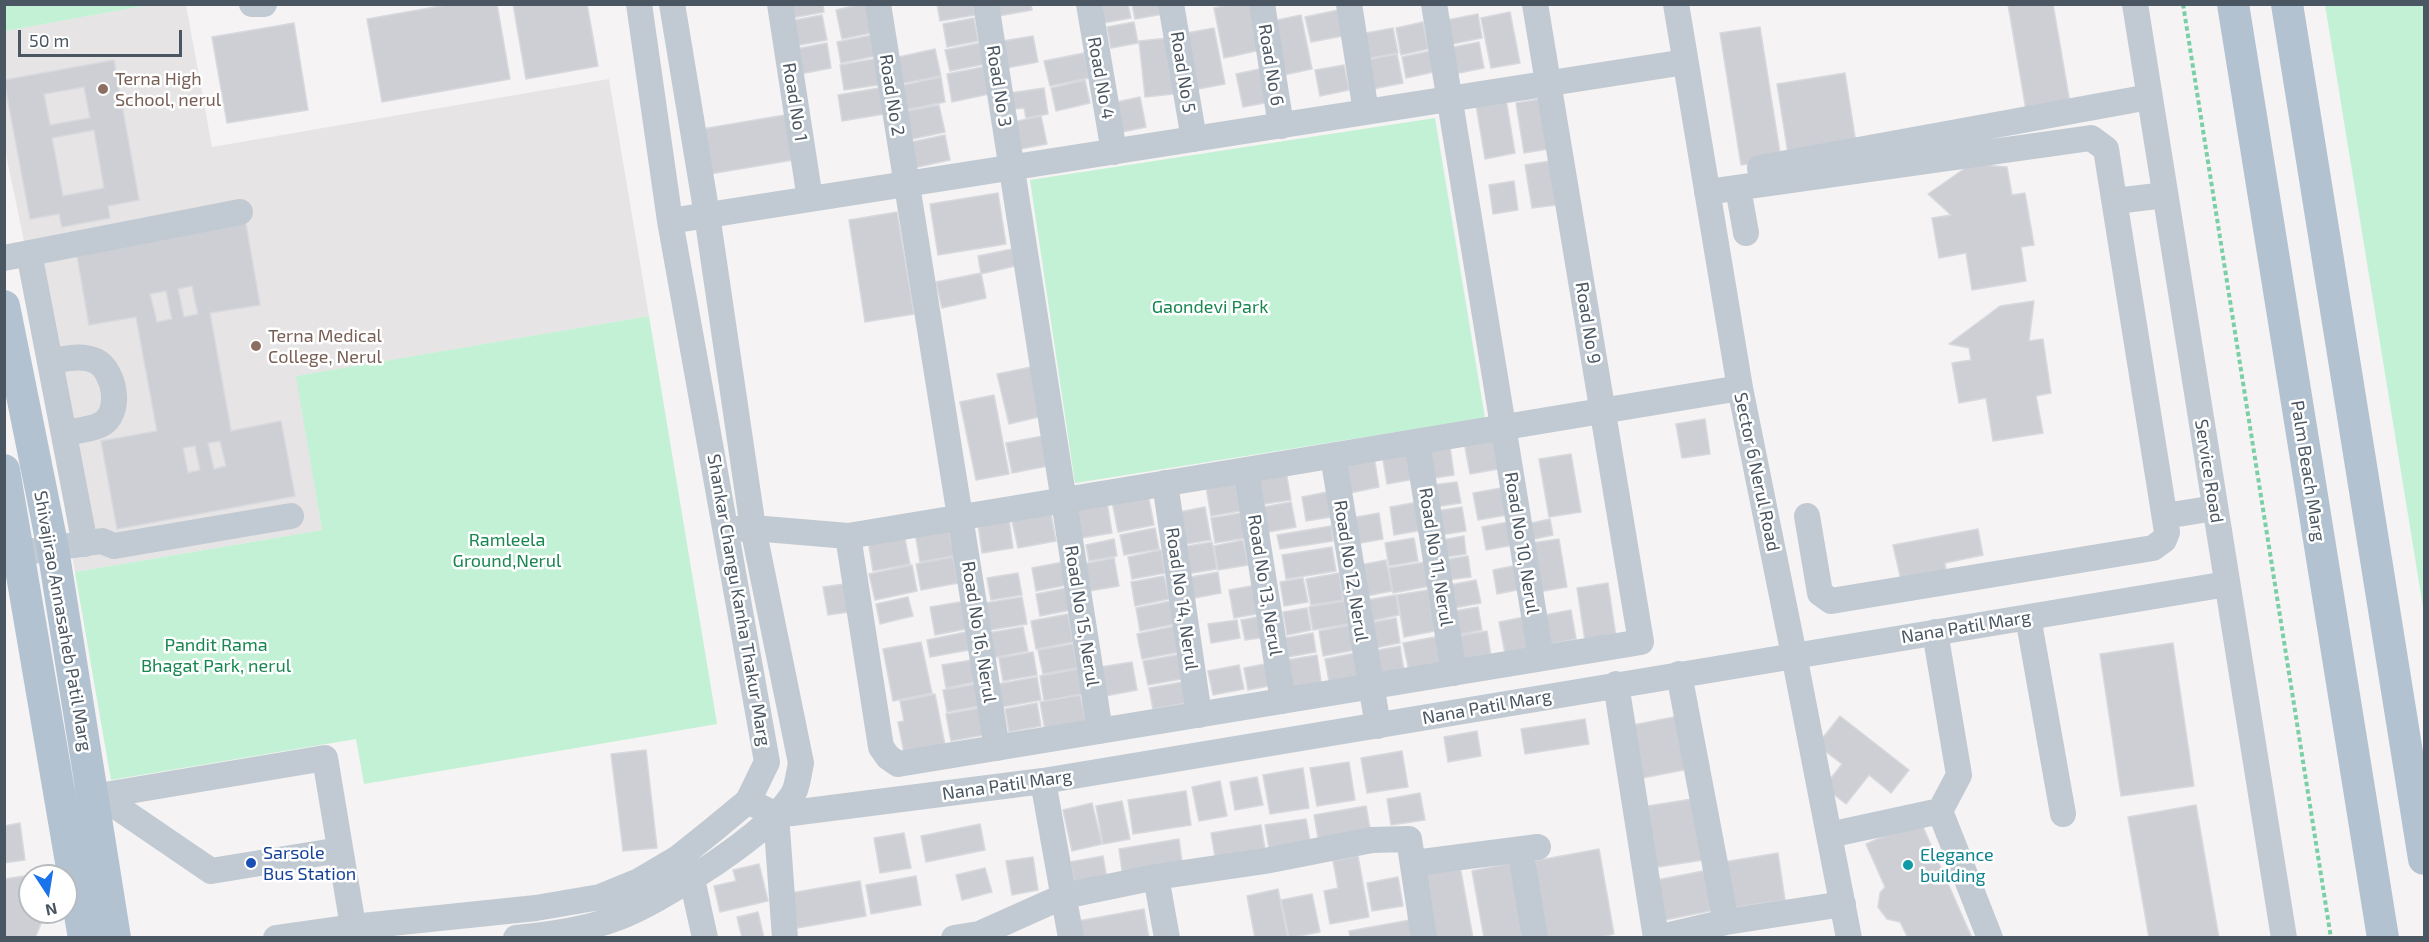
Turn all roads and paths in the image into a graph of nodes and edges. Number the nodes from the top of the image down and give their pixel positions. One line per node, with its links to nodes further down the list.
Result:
1 (252, 4): 2 (street)
2 (264, 4)
3 (639, 4): 36 (street, Shankar Changu Kanha Thakur Marg)
4 (672, 4): 35 (street, Shankar Changu Kanha Thakur Marg)
5 (780, 4): 32 (street, Road No 1)
6 (878, 4): 28 (street, Road No 2)
7 (986, 4): 27 (street, Road No 3)
8 (1089, 4): 26 (street, Road No 4)
9 (1171, 4): 25 (street, Road No 5)
10 (1262, 4): 24 (street, Road No 6)
11 (1348, 4): 23 (street)
12 (1434, 4): 22 (street, Road No 10, Nerul)
13 (1535, 4): 20 (street, Road No 9)
14 (1676, 4): 19 (street, Sector 6 Nerul Road)
15 (2135, 4): 21 (street, Service Road)
16 (2183, 4): 112 (path)
17 (2233, 4): 113 (main road, Palm Beach Marg)
18 (2287, 4): 86 (main road)
19 (1685, 62): 20 (street); 29 (street, Sector 6 Nerul Road)
20 (1548, 84): 22 (street); 42 (street, Road No 9)
21 (2149, 97): 29 (street); 31 (street, Service Road)
22 (1449, 99): 23 (street); 43 (street, Road No 10, Nerul)
23 (1366, 112): 24 (street)
24 (1281, 126): 25 (street)
25 (1194, 139): 26 (street)
26 (1114, 152): 27 (street)
27 (1012, 168): 28 (street); 50 (street, Road No 3)
28 (906, 185): 32 (street); 55 (street, Road No 2)
29 (1706, 185): 30 (street); 41 (street, Sector 6 Nerul Road)
30 (1738, 188): 33 (street); 37 (street)
31 (2165, 195): 33 (street); 51 (street, Service Road)
32 (810, 200): 35 (street)
33 (2116, 201): 54 (street)
34 (240, 212): 38 (street)
35 (707, 215): 36 (street); 57 (street, Shankar Changu Kanha Thakur Marg)
36 (670, 221): 58 (street, Shankar Changu Kanha Thakur Marg)
37 (1746, 233)
38 (17, 255): 40 (street)
39 (4, 306): 61 (main road, Shivajirao Annasaheb Patil Marg)
40 (50, 361): 44 (street); 44 (street)
41 (1740, 388): 42 (street); 66 (street, Sector 6 Nerul Road)
42 (1603, 411): 43 (street); 67 (street, Road No 9)
43 (1503, 427): 45 (street); 67 (street, Road No 10, Nerul)
44 (64, 433): 60 (street)
45 (1418, 442): 46 (street); 68 (street, Road No 11, Nerul)
46 (1333, 456): 48 (street); 71 (street, Road No 12, Nerul)
47 (4, 470): 56 (main road, Shivajirao Annasaheb Patil Marg)
48 (1246, 470): 49 (street); 72 (street, Road No 13, Nerul)
49 (1165, 483): 50 (street); 73 (street, Road No 14, Nerul)
50 (1064, 500): 55 (street); 75 (street, Road No 15, Nerul)
51 (2215, 508): 54 (street); 63 (street, Service Road)
52 (291, 516): 60 (street)
53 (1807, 516): 54 (street)
54 (2164, 516)
55 (961, 517): 59 (street); 76 (street, Road No 16, Nerul)
56 (9, 519): 62 (main road, Shivajirao Annasaheb Patil Marg)
57 (753, 528): 58 (street); 59 (street); 83 (street, Shankar Changu Kanha Thakur Marg)
58 (727, 530): 79 (street, Shankar Changu Kanha Thakur Marg)
59 (848, 536): 76 (street)
60 (85, 544): 61 (street)
61 (52, 549): 62 (street); 78 (main road, Shivajirao Annasaheb Patil Marg)
62 (20, 553): 80 (main road, Shivajirao Annasaheb Patil Marg)
63 (2227, 584): 64 (street, Nana Patil Marg); 111 (street, Service Road)
64 (2028, 617): 65 (street, Nana Patil Marg); 82 (street)
65 (1935, 632): 66 (street, Nana Patil Marg); 81 (street)
66 (1794, 655): 69 (street, Nana Patil Marg); 84 (street, Sector 6 Nerul Road)
67 (1541, 658): 68 (street)
68 (1454, 673): 71 (street)
69 (1679, 674): 70 (street, Nana Patil Marg); 93 (street)
70 (1616, 684): 74 (street, Nana Patil Marg); 108 (street)
71 (1370, 686): 72 (street); 74 (street, Road No 12, Nerul)
72 (1283, 701): 73 (street)
73 (1199, 715): 75 (street)
74 (1378, 726): 77 (street, Nana Patil Marg)
75 (1100, 731): 76 (street)
76 (997, 748)
77 (1043, 781): 83 (street, Nana Patil Marg); 90 (street)
78 (97, 797): 80 (street); 85 (street); 85 (street); 98 (main road, Shivajirao Annasaheb Patil Marg)
79 (748, 801): 83 (street); 92 (street, Shankar Changu Kanha Thakur Marg)
80 (62, 802): 97 (main road, Shivajirao Annasaheb Patil Marg)
81 (1940, 811): 84 (street); 110 (street)
82 (2063, 814)
83 (776, 815): 89 (street, Shankar Changu Kanha Thakur Marg); 102 (street)
84 (1830, 835): 91 (street, Sector 6 Nerul Road)
85 (340, 850): 95 (street)
86 (2424, 859)
87 (1414, 863): 88 (street); 106 (street); 107 (street)
88 (1156, 878): 90 (street); 105 (street)
89 (692, 879): 94 (street, Shankar Changu Kanha Thakur Marg); 101 (street)
90 (1064, 896): 103 (street); 104 (street)
91 (1843, 904): 93 (street); 109 (street, Sector 6 Nerul Road)
92 (540, 907): 95 (street, Shankar Changu Kanha Thakur Marg); 96 (street)
93 (1726, 922): 108 (street)
94 (616, 928): 96 (street, Shankar Changu Kanha Thakur Marg)
95 (354, 932): 99 (street, Shankar Changu Kanha Thakur Marg)
96 (544, 935): 100 (street, Shankar Changu Kanha Thakur Marg)
97 (84, 938)
98 (115, 938)
99 (276, 938)
100 (516, 938)
101 (705, 938)
102 (785, 938)
103 (954, 938)
104 (1071, 938)
105 (1167, 938)
106 (1424, 938)
107 (1535, 938)
108 (1656, 938)
109 (1849, 938)
110 (1990, 938)
111 (2284, 938)
112 (2331, 938)
113 (2383, 938)

